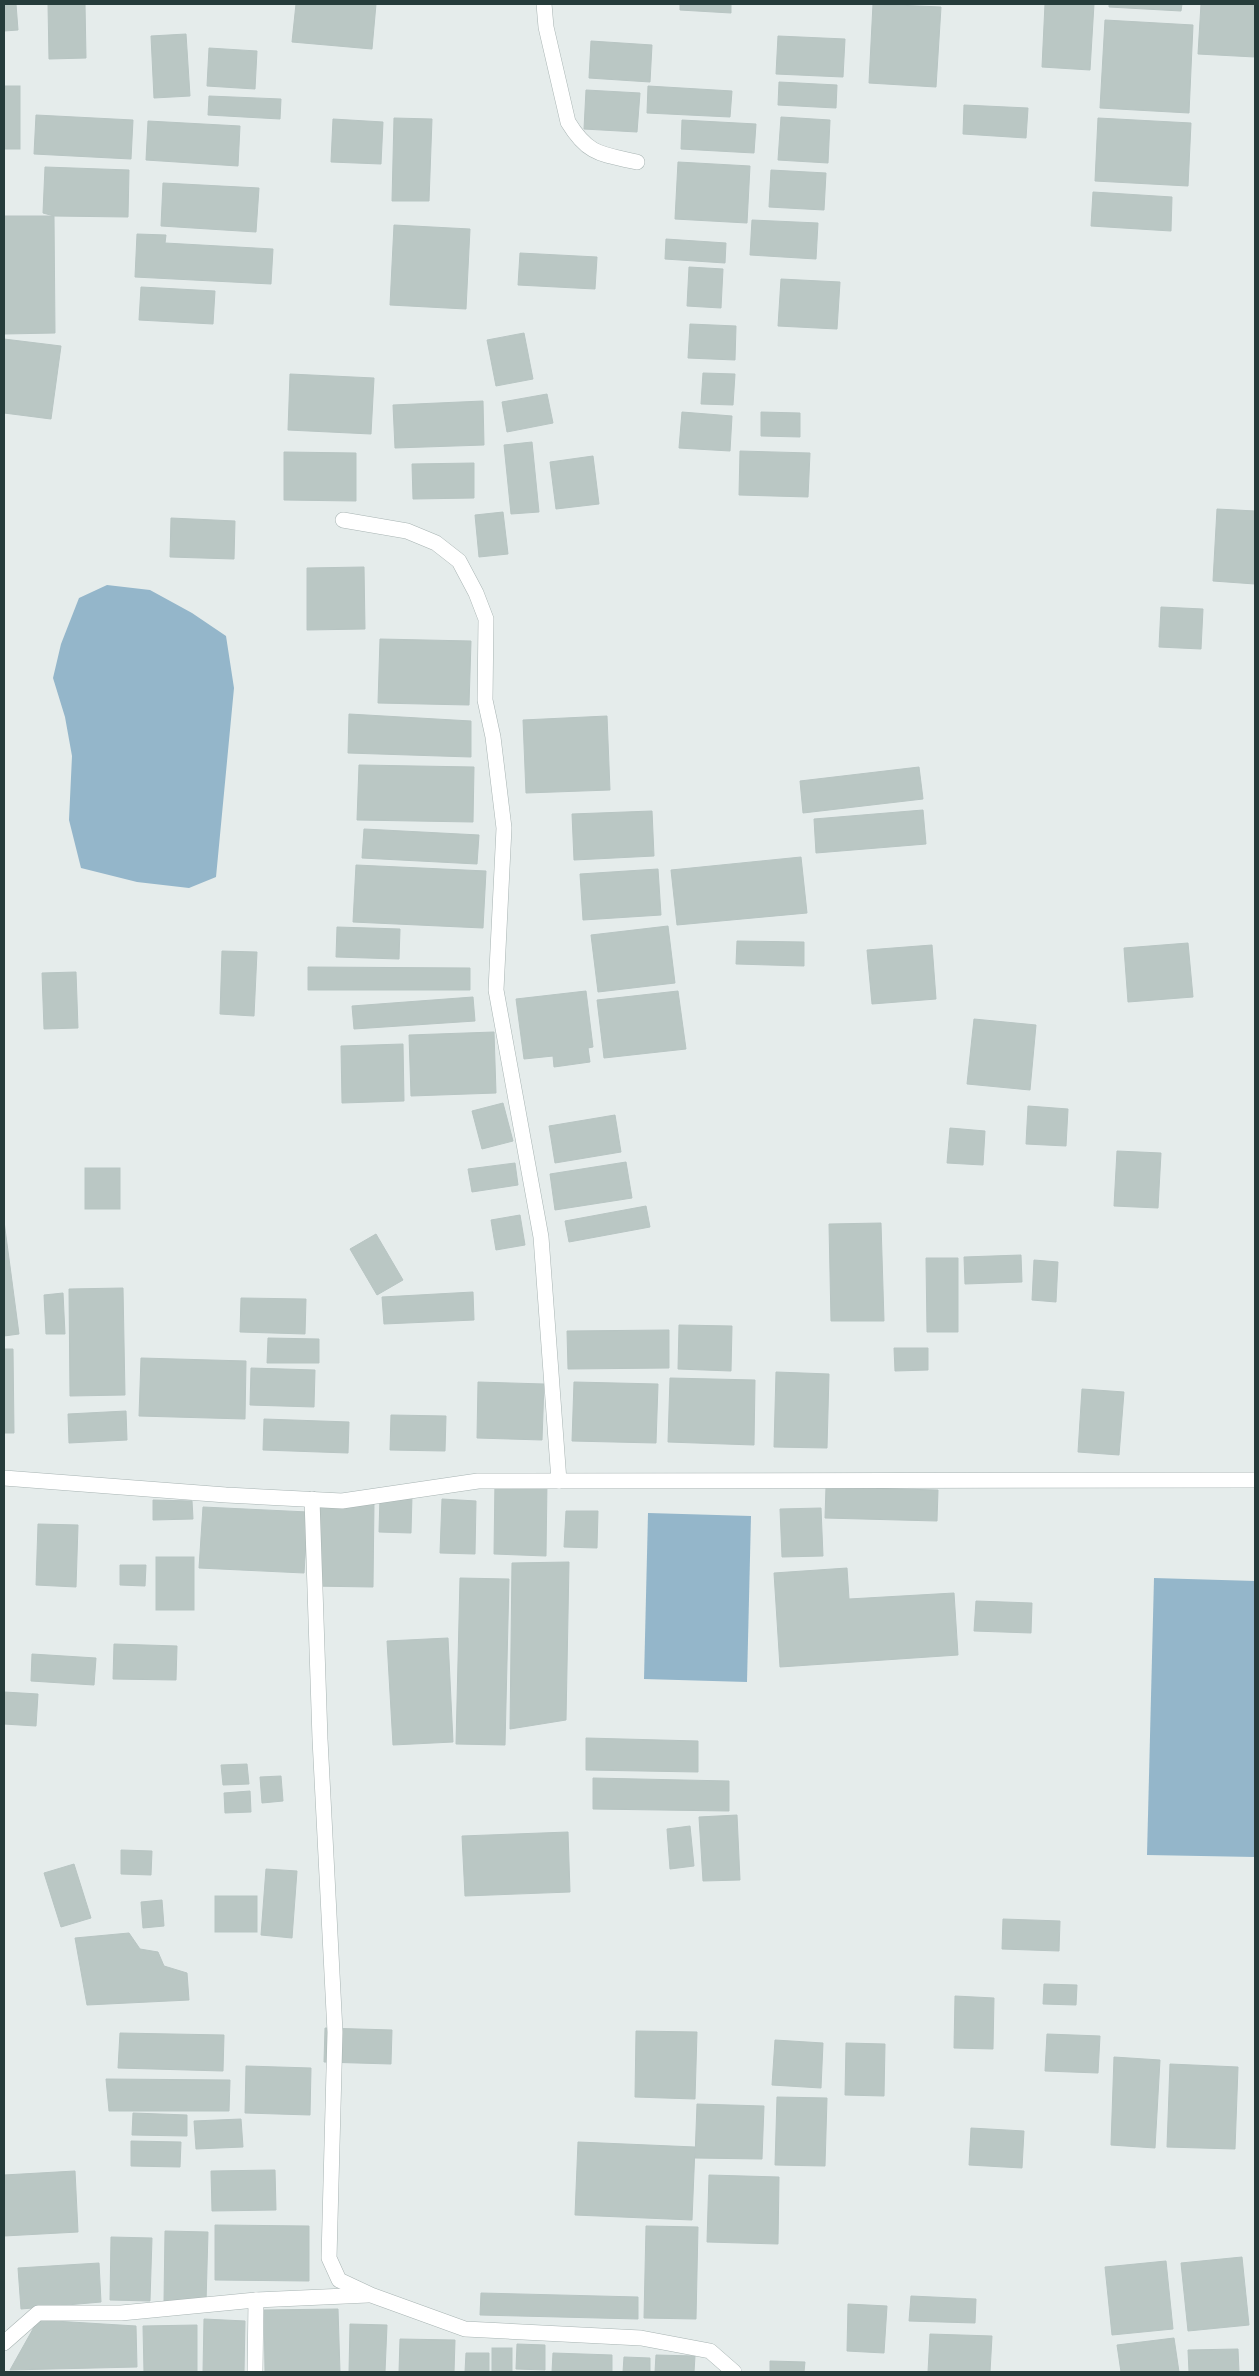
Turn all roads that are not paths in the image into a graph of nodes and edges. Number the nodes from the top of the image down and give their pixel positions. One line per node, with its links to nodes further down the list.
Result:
1 (544, 4): 2 (street)
2 (637, 162)
3 (343, 520): 6 (street)
4 (4, 1478): 7 (street)
5 (1255, 1480): 6 (street)
6 (559, 1481): 7 (street)
7 (312, 1499): 8 (street)
8 (371, 2295): 9 (street); 12 (street)
9 (256, 2300): 10 (street); 11 (street)
10 (4, 2343)
11 (255, 2372)
12 (734, 2372)

